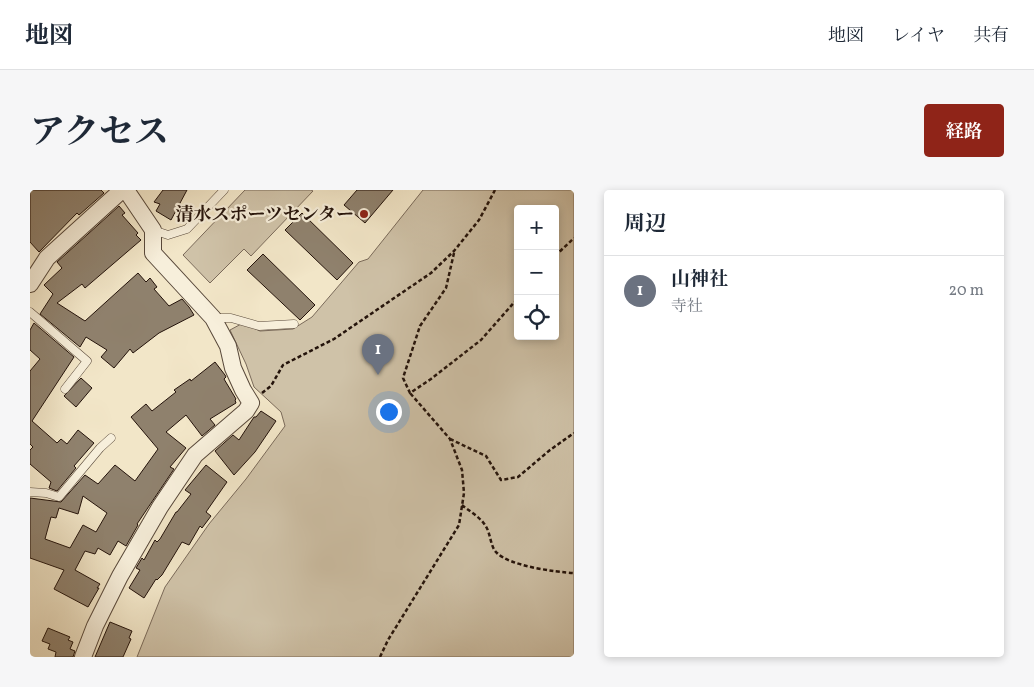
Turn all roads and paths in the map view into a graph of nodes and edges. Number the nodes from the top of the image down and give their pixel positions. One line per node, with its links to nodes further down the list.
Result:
1 (224, 190): 4 (lane)
2 (495, 190): 6 (path)
3 (127, 192): 4 (street); 8 (street)
4 (153, 230): 11 (street)
5 (574, 238): 7 (path)
6 (454, 251): 14 (path); 15 (path)
7 (559, 252)
8 (30, 284)
9 (514, 303): 14 (path)
10 (30, 312): 13 (lane)
11 (213, 318): 12 (lane); 15 (street)
12 (294, 324)
13 (64, 389)
14 (410, 393): 18 (path)
15 (252, 403): 22 (street)
16 (574, 433): 18 (path)
17 (111, 438): 19 (lane)
18 (450, 439): 20 (path)
19 (30, 492)
20 (462, 505): 21 (path); 23 (path)
21 (574, 573)
22 (83, 657)
23 (380, 657)

